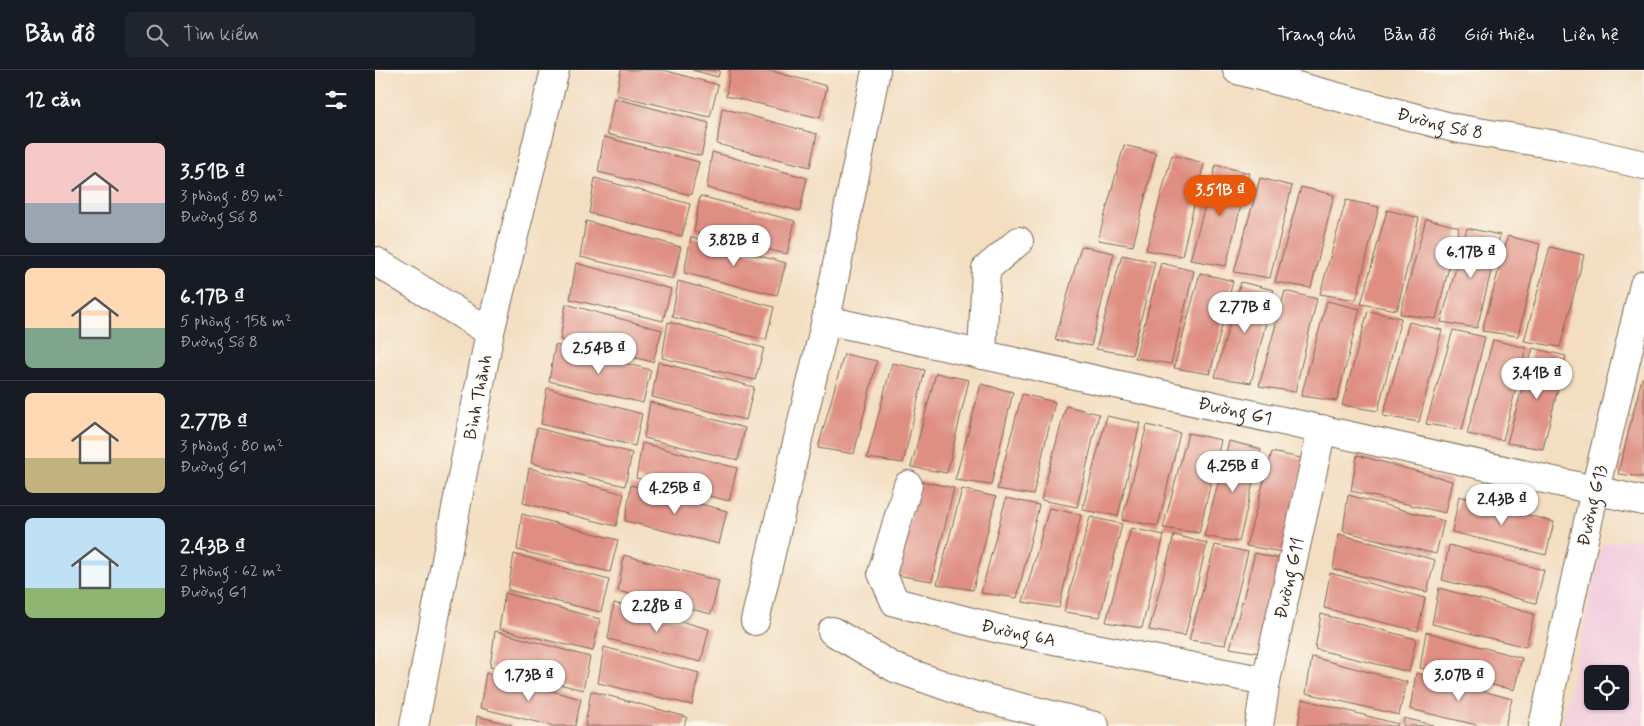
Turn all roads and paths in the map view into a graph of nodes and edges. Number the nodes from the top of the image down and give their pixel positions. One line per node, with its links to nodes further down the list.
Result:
1 (555, 70): 9 (street, Bình Thành)
2 (876, 70): 8 (street)
3 (1237, 70): 4 (street, Đường Số 8)
4 (1644, 165)
5 (1019, 240): 10 (street)
6 (375, 261): 9 (street)
7 (1644, 285): 13 (street, Đường G13)
8 (826, 320): 10 (street, Đường G1); 15 (street)
9 (490, 332): 18 (street, Bình Thành)
10 (982, 355): 11 (street, Đường G1)
11 (1322, 429): 13 (street, Đường G1); 17 (street, Đường G11)
12 (908, 485): 17 (street, Đường 6A)
13 (1595, 490): 14 (street, Đường G1); 21 (street, Đường G13)
14 (1644, 501)
15 (755, 621)
16 (832, 632): 19 (street)
17 (1266, 681): 20 (street, Đường G11)
18 (413, 726)
19 (1095, 726)
20 (1259, 726)
21 (1543, 726)

